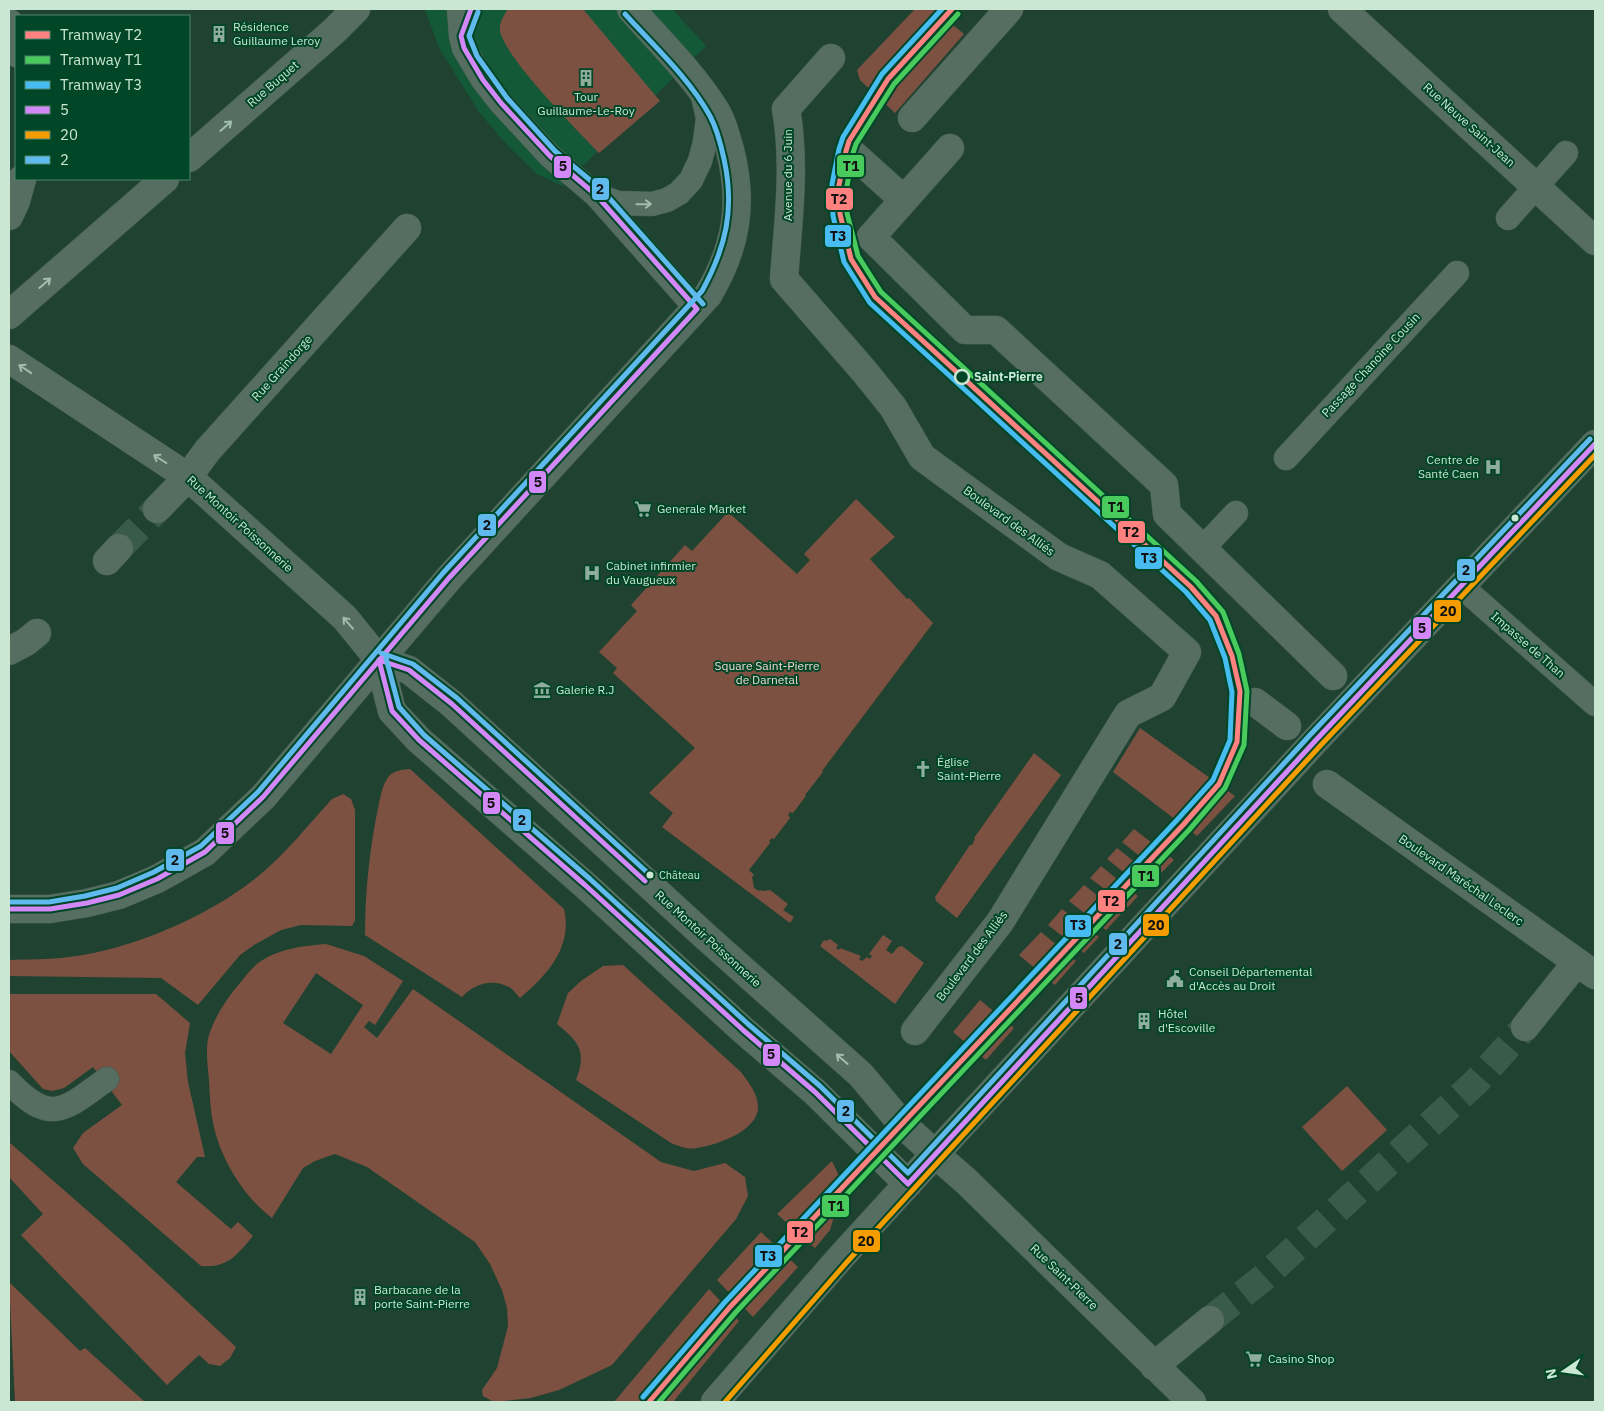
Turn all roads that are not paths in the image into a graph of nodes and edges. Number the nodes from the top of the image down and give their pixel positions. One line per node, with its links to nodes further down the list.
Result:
1 (356, 9): 17 (street, Rue Buquet, one-way to 1)
2 (445, 9): 9 (lane)
3 (459, 9): 9 (lane)
4 (471, 9): 9 (lane)
5 (631, 9): 12 (street)
6 (1009, 9): 13 (street)
7 (1342, 9): 20 (street, Rue Neuve Saint-Jean)
8 (9, 24): 10 (street)
9 (461, 36): 21 (lane)
10 (15, 49)
11 (831, 58): 28 (street, Avenue du 6 Juin)
12 (701, 88): 21 (lane, one-way to 12); 29 (street)
13 (912, 118)
14 (950, 148): 22 (street)
15 (1566, 153): 20 (lane)
16 (853, 154): 22 (street)
17 (190, 157)
18 (22, 180): 23 (street)
19 (164, 180): 30 (street, one-way to 19)
20 (1536, 186): 24 (lane); 26 (street, Rue Neuve Saint-Jean)
21 (596, 196): 29 (lane)
22 (904, 200): 37 (street)
23 (9, 216)
24 (1508, 218)
25 (408, 228): 34 (street, Rue Graindorge)
26 (1595, 241)
27 (1457, 273): 33 (lane, Passage Chanoine Cousin)
28 (784, 280): 50 (street, Boulevard des Alliés)
29 (697, 309): 41 (street)
30 (9, 315)
31 (9, 359): 34 (street, Rue Montoir Poissonnerie, one-way to 31)
32 (1595, 444): 38 (street)
33 (1286, 458)
34 (188, 477): 35 (street, Rue Graindorge); 41 (street, Rue Montoir Poissonnerie, one-way to 34)
35 (157, 509)
36 (1236, 513): 37 (lane)
37 (1203, 548): 42 (street)
38 (1462, 586): 44 (lane, Impasse de Than); 53 (street)
39 (37, 633): 40 (street)
40 (9, 650)
41 (379, 660): 47 (street); 53 (street, Rue Montoir Poissonnerie, one-way to 41); 54 (street, Rue Montoir Poissonnerie)
42 (1333, 676)
43 (1255, 702): 45 (street)
44 (1595, 704)
45 (1287, 726)
46 (1327, 784): 48 (street, Boulevard Maréchal Leclerc)
47 (9, 908)
48 (1586, 969): 49 (street)
49 (1524, 1027)
50 (916, 1031)
51 (107, 1080): 52 (lane)
52 (9, 1082)
53 (935, 1154): 54 (street); 56 (street, Rue Saint-Pierre)
54 (908, 1184): 57 (street)
55 (1210, 1320): 56 (street)
56 (1154, 1366): 58 (street, Rue Saint-Pierre)
57 (715, 1402)
58 (1192, 1402)

